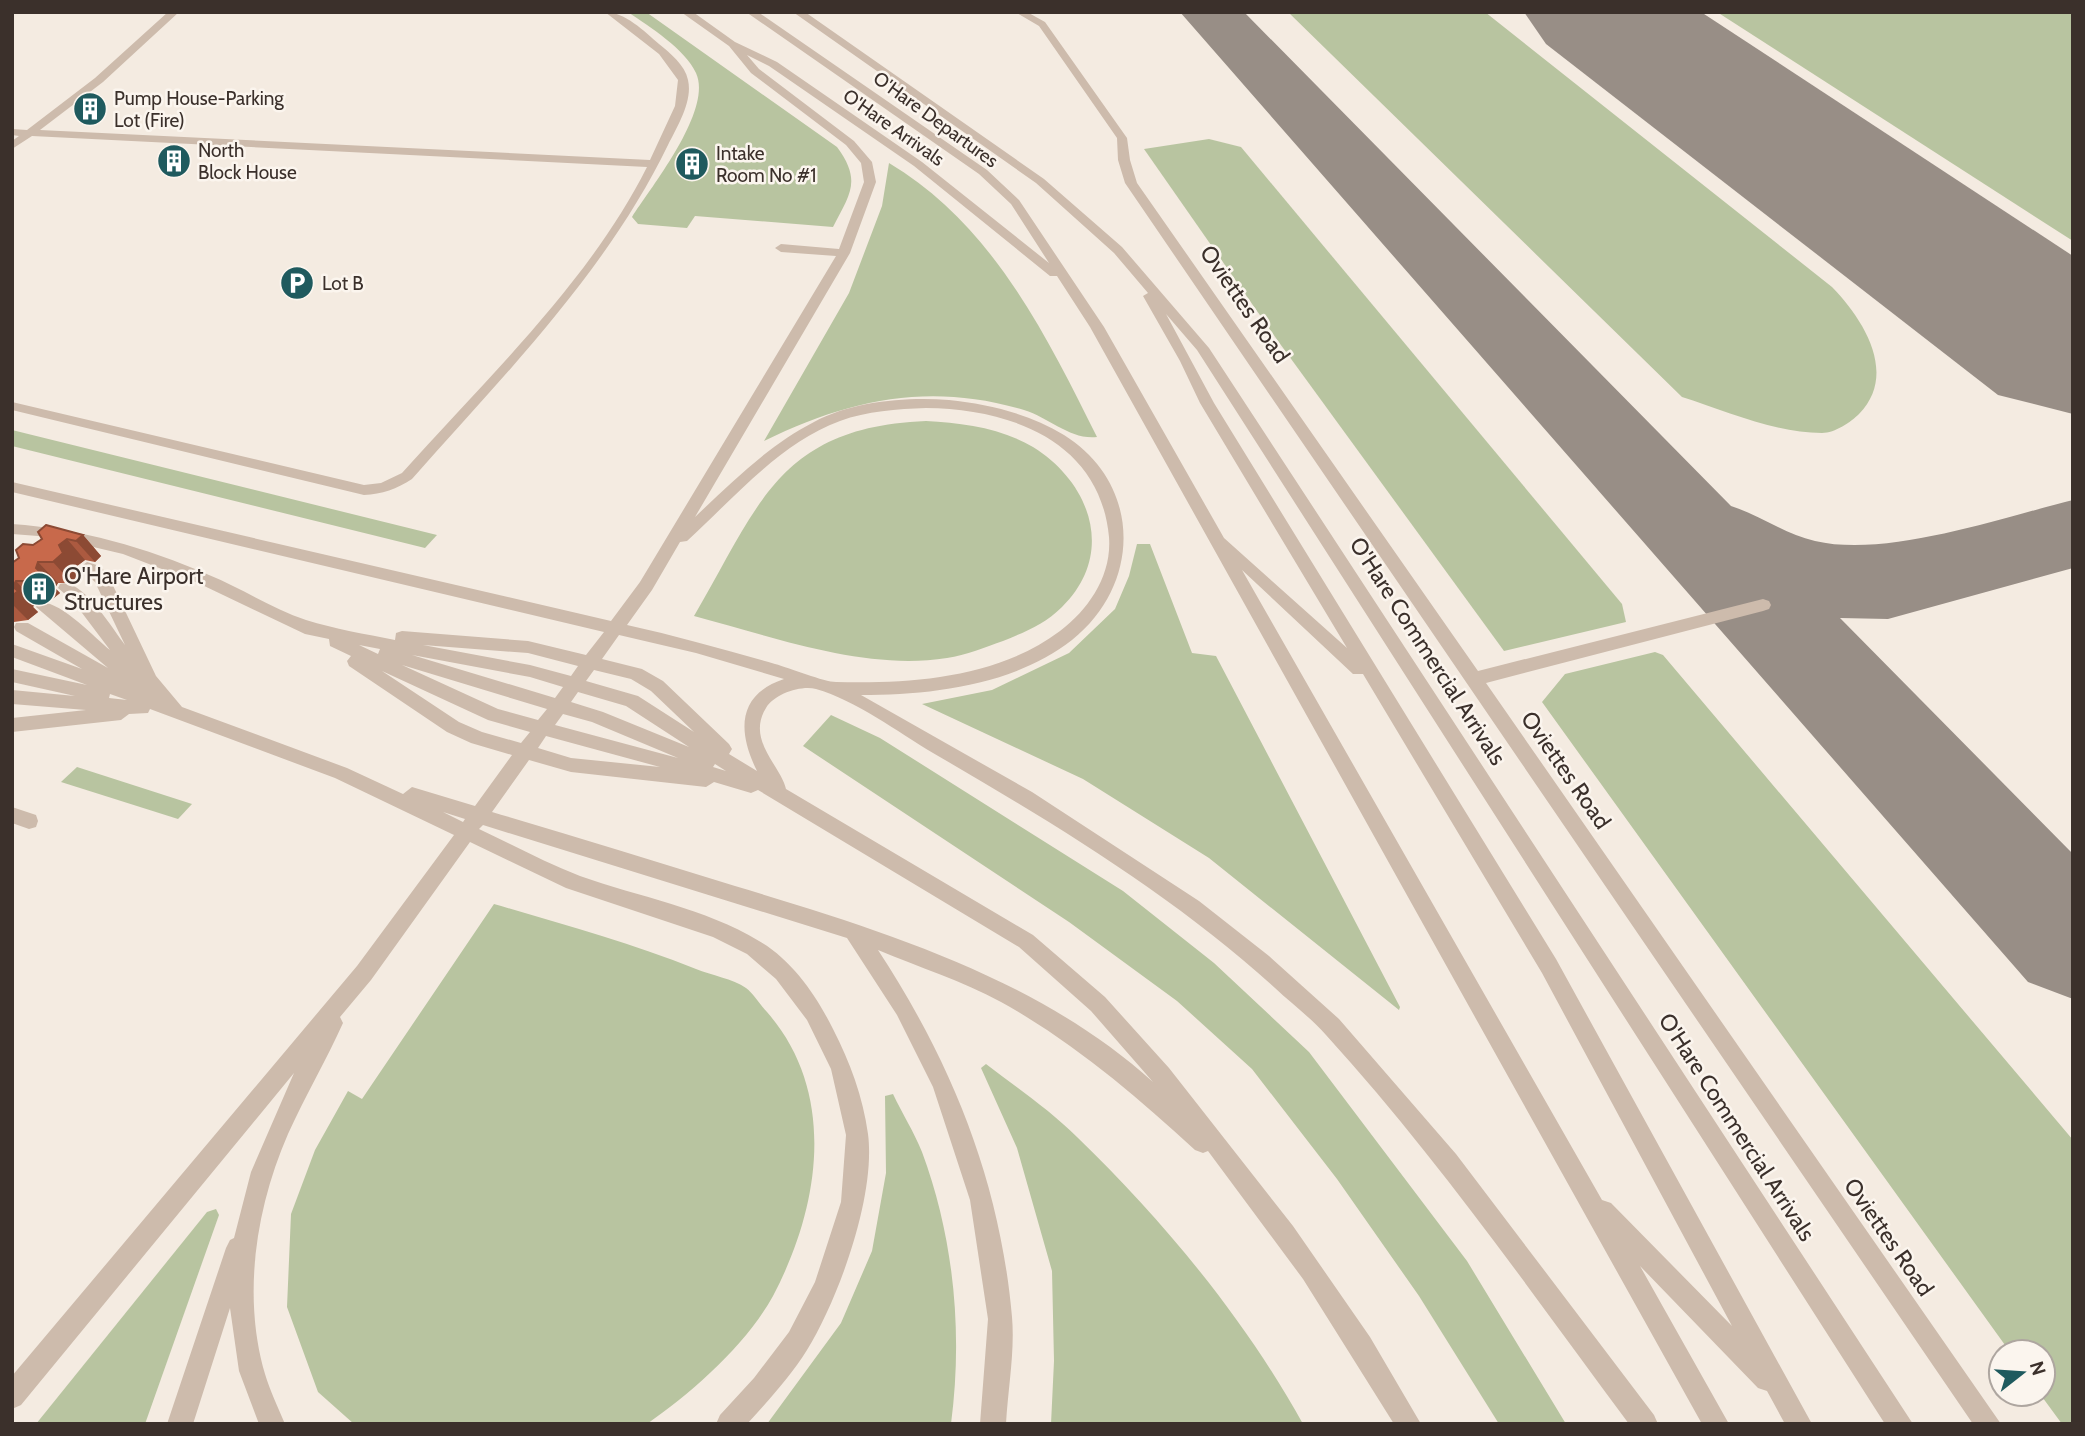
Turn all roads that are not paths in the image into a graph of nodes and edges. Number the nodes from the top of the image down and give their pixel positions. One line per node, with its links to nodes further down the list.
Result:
1 (174, 12): 9 (street)
2 (610, 12): 11 (street)
3 (686, 12): 7 (street, O'Hare Arrivals)
4 (751, 12): 15 (street, O'Hare Departures)
5 (798, 12): 14 (street, O'Hare Commercial Arrivals)
6 (1020, 12): 29 (street, Oviettes Road)
7 (732, 44): 13 (street); 15 (street, O'Hare Arrivals)
8 (12, 132): 9 (street)
9 (30, 133): 10 (street); 11 (street)
10 (12, 146)
11 (655, 164): 16 (street)
12 (781, 248): 13 (street)
13 (844, 253): 20 (street)
14 (1129, 261): 31 (street); 53 (street, O'Hare Commercial Arrivals)
15 (1070, 286): 19 (street, O'Hare Departures)
16 (12, 406)
17 (12, 487): 30 (street)
18 (12, 529): 25 (street)
19 (1213, 533): 31 (street); 40 (street, O'Hare Departures)
20 (669, 549): 30 (street); 39 (street)
21 (88, 568): 34 (street)
22 (66, 588): 34 (street)
23 (1763, 605): 29 (street)
24 (44, 607): 34 (street)
25 (300, 624): 37 (street); 37 (street); 37 (street); 37 (street); 37 (street)
26 (22, 627): 34 (street)
27 (12, 650): 34 (street)
28 (12, 675): 34 (street)
29 (1474, 679): 54 (street, Oviettes Road)
30 (826, 686): 37 (street); 50 (street)
31 (1376, 686): 43 (street)
32 (12, 697): 34 (street)
33 (12, 713): 34 (street)
34 (180, 714): 35 (street); 36 (street)
35 (12, 725)
36 (341, 773): 38 (street); 47 (street)
37 (788, 797): 42 (street)
38 (854, 931): 42 (street); 48 (street)
39 (364, 973): 41 (street); 44 (street)
40 (1585, 1193): 43 (street); 51 (street)
41 (255, 1195): 45 (street); 46 (street)
42 (1306, 1260): 49 (street)
43 (1781, 1395): 52 (street)
44 (12, 1396)
45 (180, 1424)
46 (272, 1424)
47 (729, 1424)
48 (993, 1424)
49 (1408, 1424)
50 (1645, 1424)
51 (1716, 1424)
52 (1799, 1424)
53 (1900, 1424)
54 (1987, 1424)

